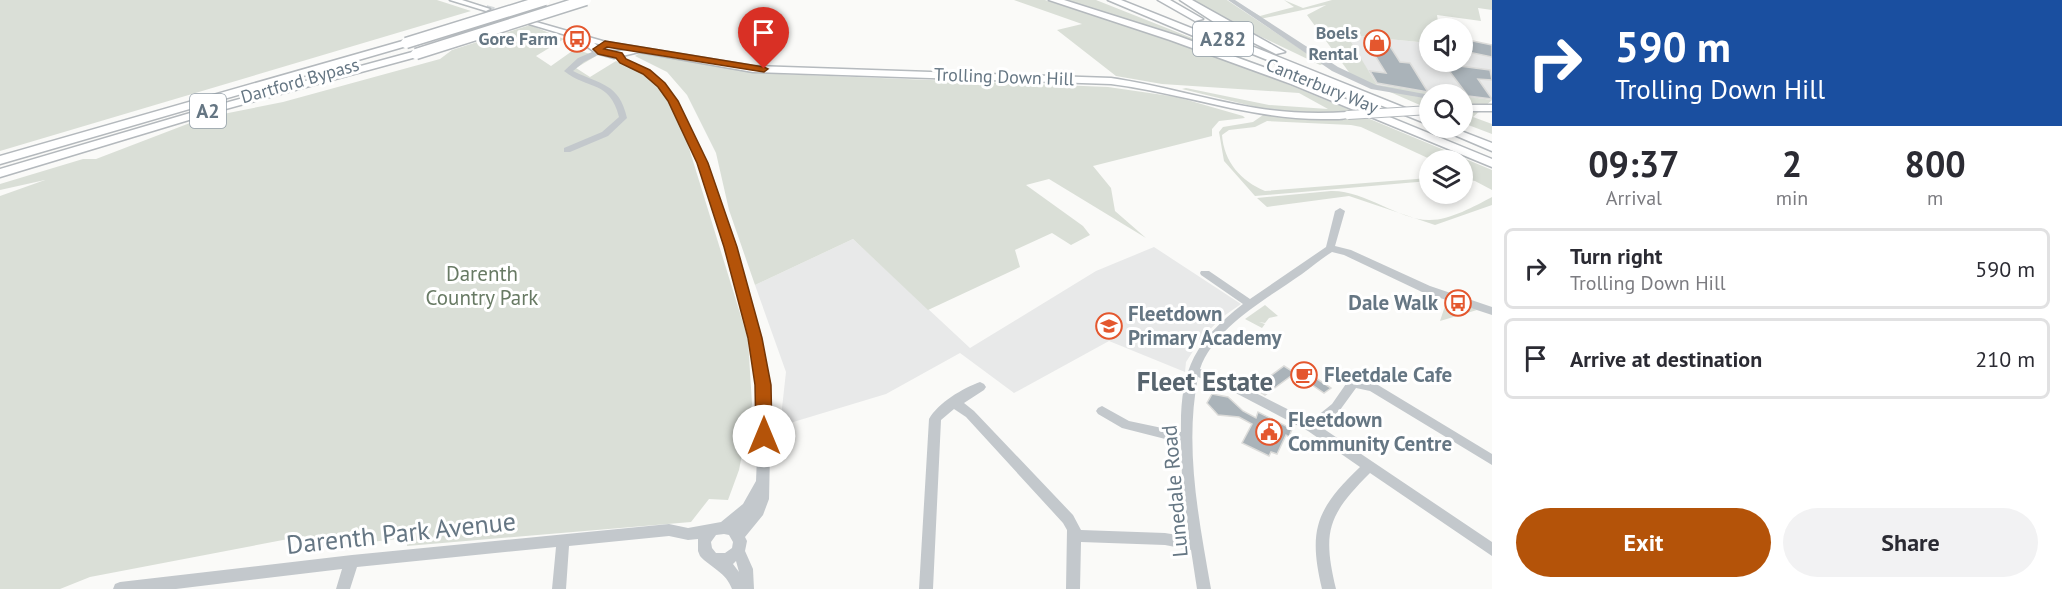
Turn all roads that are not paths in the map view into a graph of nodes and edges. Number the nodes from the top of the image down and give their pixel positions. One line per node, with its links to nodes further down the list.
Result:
1 (454, 0): 11 (main road)
2 (524, 0): 13 (highway, A2)
3 (545, 0): 13 (highway, Dartford Bypass / A2, bridge)
4 (565, 0): 13 (highway, Dartford Bypass / A2)
5 (586, 0): 13 (highway, A2, bridge)
6 (1053, 0): 16 (highway)
7 (1163, 0): 17 (highway)
8 (1185, 0): 19 (highway)
9 (1231, 0): 18 (street)
10 (1118, 1): 17 (highway, Canterbury Way / A282); 29 (highway, Canterbury Way / A282)
11 (486, 9)
12 (532, 22): 14 (main road)
13 (407, 46): 30 (highway, Dartford Bypass / A2); 33 (highway, A2)
14 (600, 48): 15 (main road, Trolling Down Hill); 28 (street)
15 (622, 51): 22 (main road, Trolling Down Hill, bridge); 47 (street)
16 (1254, 68): 31 (highway); 32 (highway)
17 (1318, 77): 23 (highway, Canterbury Way / A282)
18 (1419, 95)
19 (1419, 107)
20 (1473, 108): 21 (main road)
21 (1492, 108)
22 (1419, 112)
23 (1419, 118)
24 (1473, 130): 26 (highway)
25 (1469, 138): 27 (highway)
26 (1492, 138)
27 (1492, 147)
28 (567, 150)
29 (1492, 156)
30 (0, 160)
31 (1492, 163)
32 (1492, 167)
33 (0, 171)
34 (1340, 212): 35 (street)
35 (1332, 249): 37 (street, Lunedale Road); 38 (street)
36 (1205, 273): 37 (street)
37 (1252, 304): 39 (street, Lunedale Road)
38 (1492, 311)
39 (1193, 371): 43 (street); 44 (street, Lunedale Road)
40 (980, 387): 41 (street)
41 (957, 404): 51 (street); 64 (street)
42 (1102, 411): 44 (street)
43 (1312, 427): 45 (street); 46 (street)
44 (1187, 440): 53 (street, Lunedale Road)
45 (1492, 460)
46 (1369, 466): 55 (street); 67 (street)
47 (762, 482): 48 (street); 50 (street)
48 (718, 529): 49 (street, Darenth Park Avenue); 50 (street); 54 (street)
49 (688, 534): 52 (street, Darenth Park Avenue); 54 (street)
50 (738, 536): 56 (street)
51 (1074, 536): 53 (street); 65 (street)
52 (563, 540): 58 (street, Darenth Park Avenue); 61 (street)
53 (1197, 545): 66 (street, Lunedale Road)
54 (704, 546): 57 (street)
55 (1492, 550)
56 (738, 551): 57 (street); 63 (street)
57 (714, 559): 62 (street)
58 (352, 561): 59 (street, Darenth Park Avenue); 60 (street)
59 (120, 589)
60 (343, 589)
61 (559, 589)
62 (739, 589)
63 (747, 589)
64 (926, 589)
65 (1073, 589)
66 (1204, 589)
67 (1329, 589)

